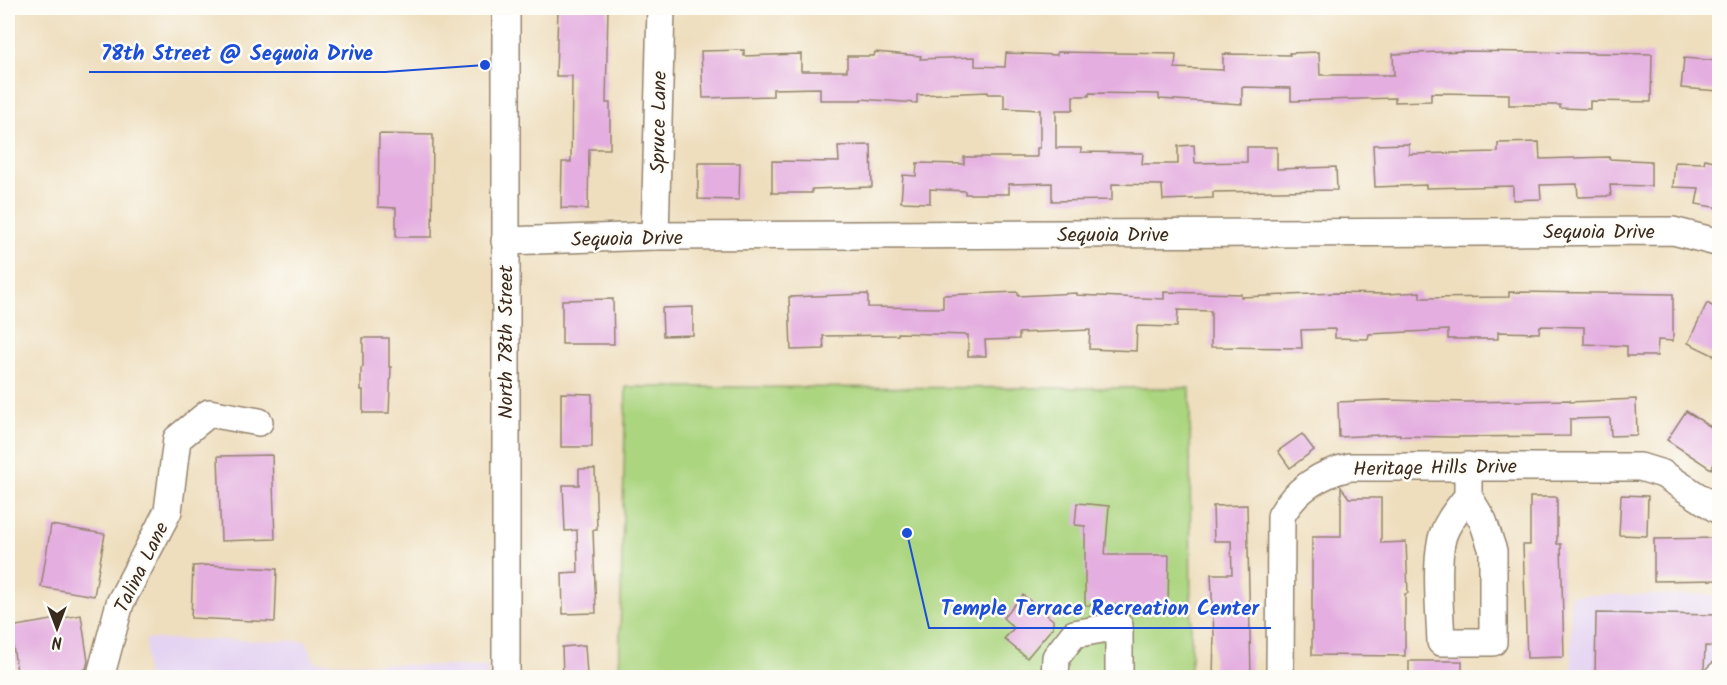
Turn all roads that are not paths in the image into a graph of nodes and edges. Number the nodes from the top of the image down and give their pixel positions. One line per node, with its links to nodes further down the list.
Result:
1 (506, 8): 4 (street, North 78th Street)
2 (661, 8): 3 (street, Spruce Lane)
3 (655, 236): 4 (street, Sequoia Drive); 5 (street, Sequoia Drive)
4 (505, 241): 11 (street, North 78th Street)
5 (1719, 243)
6 (260, 422): 10 (street, Talina Lane)
7 (1468, 465): 8 (street); 9 (street, Heritage Hills Drive); 14 (street, Heritage Hills Drive)
8 (1468, 496): 8 (street)
9 (1719, 511)
10 (100, 678)
11 (506, 678)
12 (1055, 678): 13 (street)
13 (1119, 678)
14 (1280, 678)

